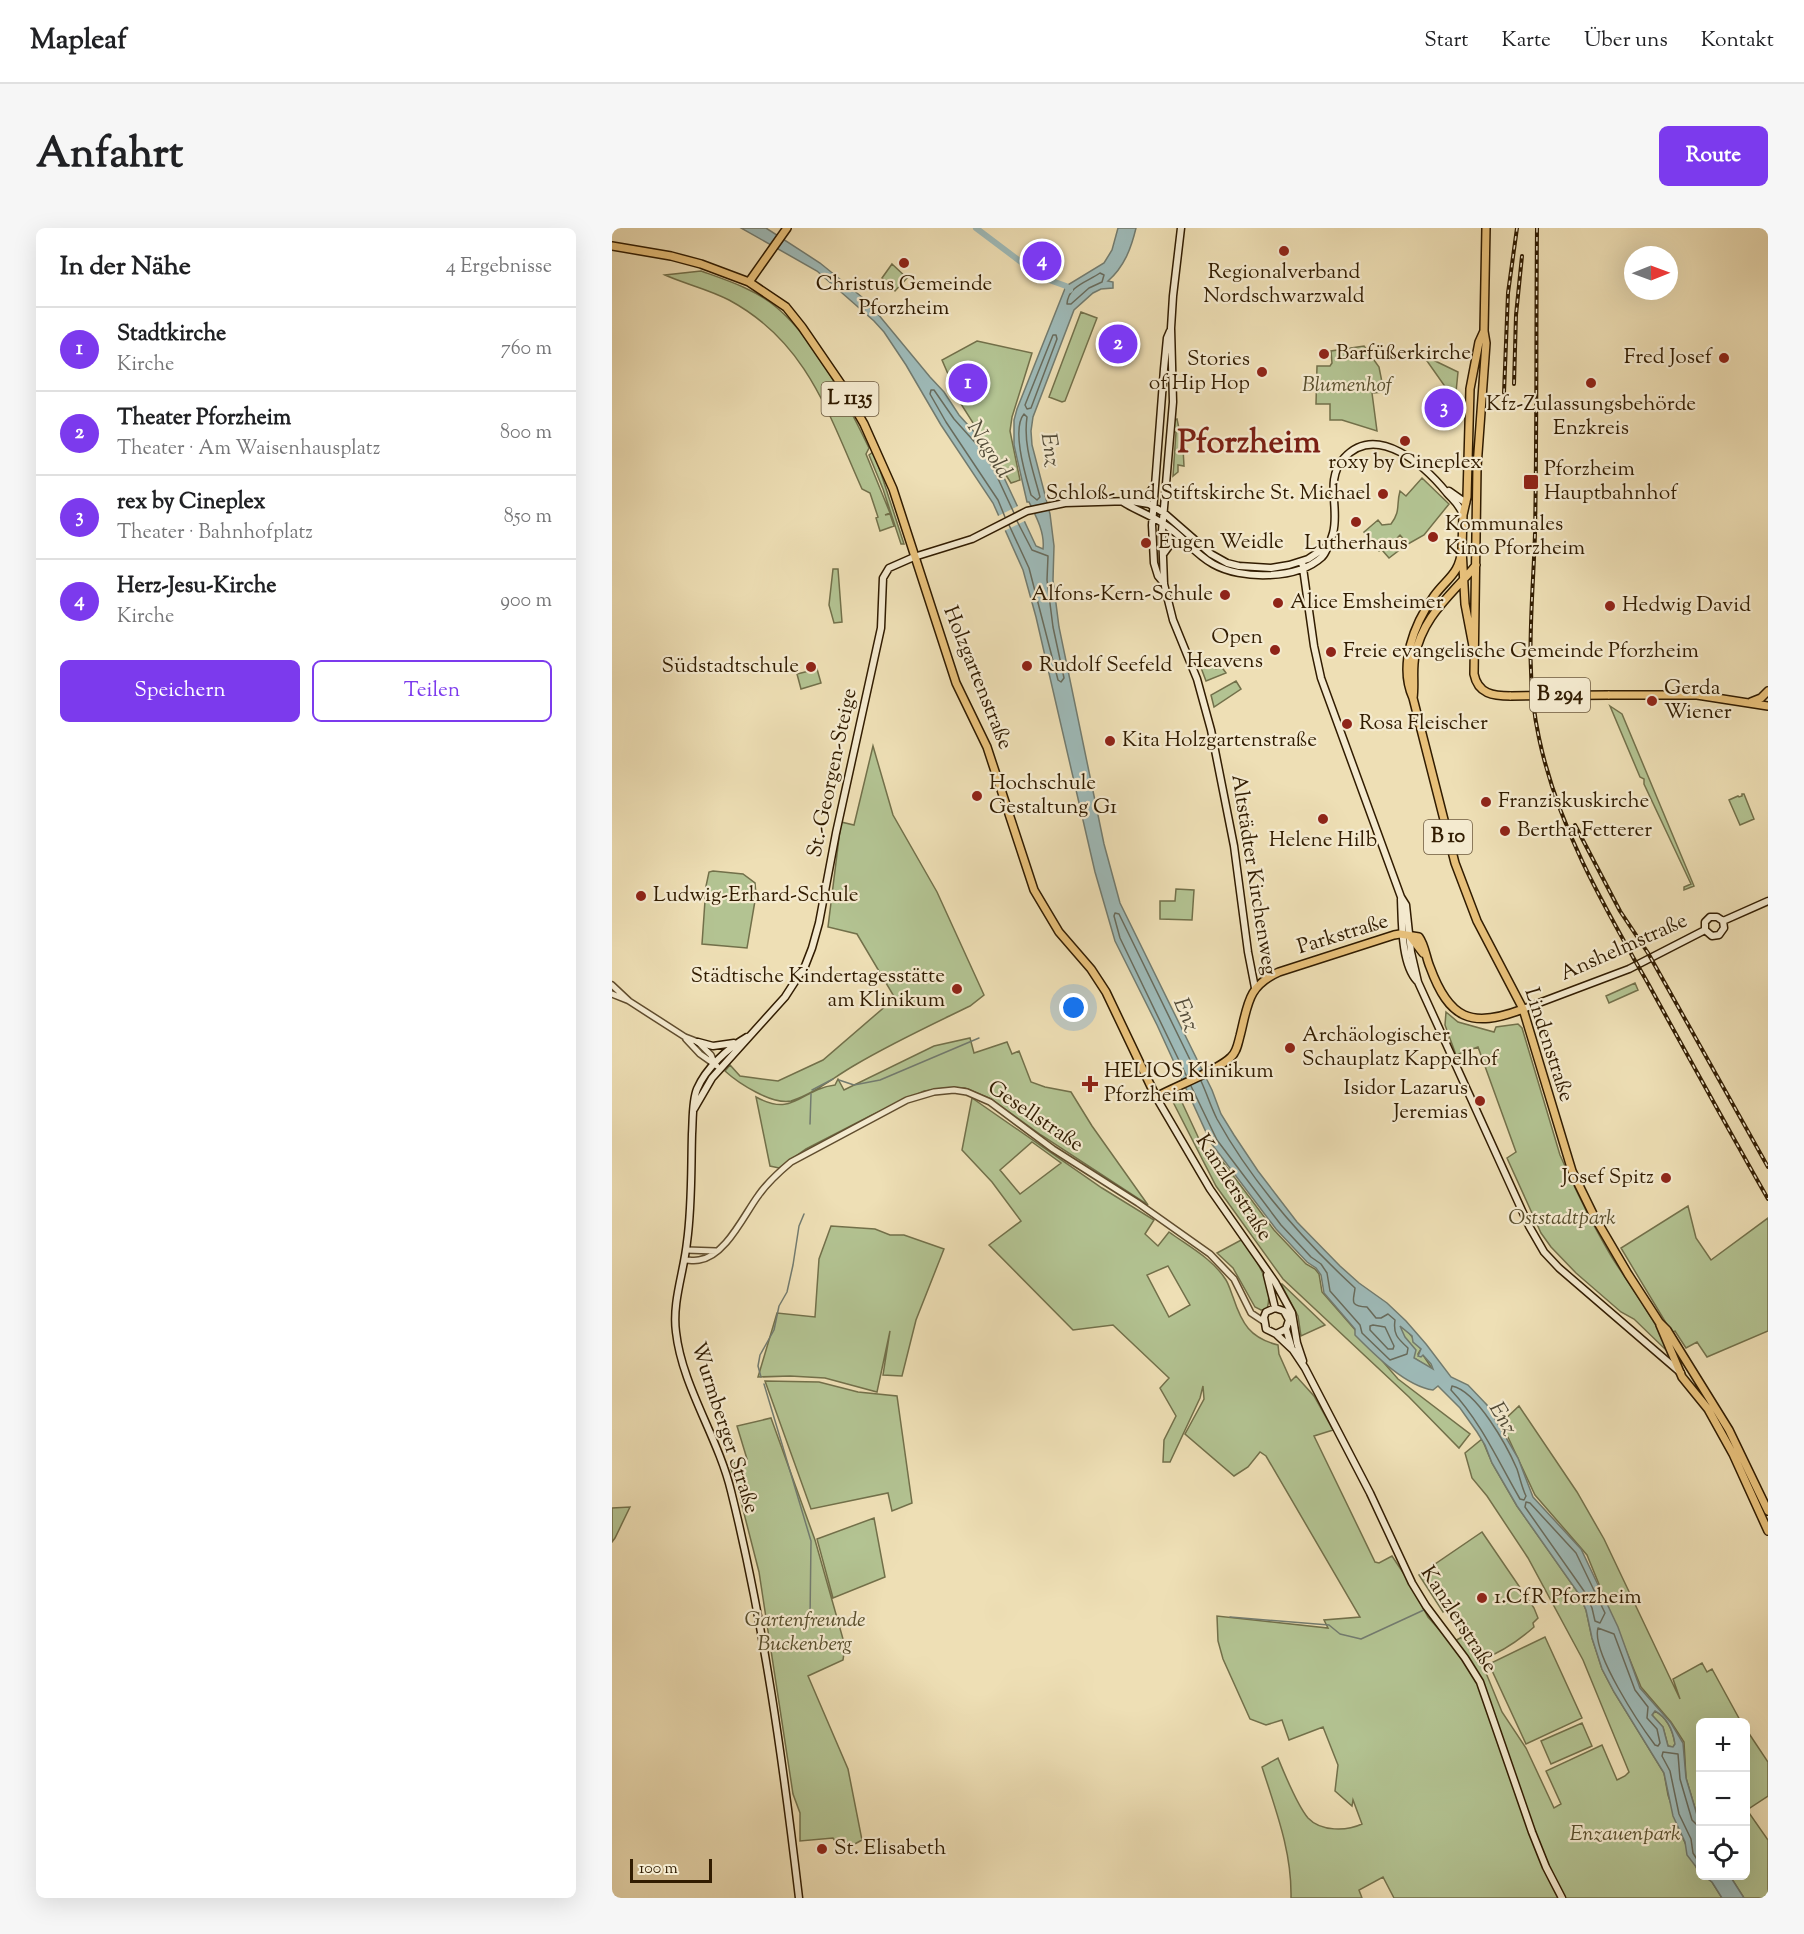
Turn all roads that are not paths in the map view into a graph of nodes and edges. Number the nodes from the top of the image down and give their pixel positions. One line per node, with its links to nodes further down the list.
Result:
1 (788, 228): 5 (main road)
2 (1181, 228): 6 (main road)
3 (1486, 228): 7 (main road, B 10)
4 (612, 246): 5 (main road)
5 (749, 282): 24 (main road, L 1135)
6 (1171, 328): 8 (main road); 9 (main road)
7 (1484, 331): 14 (main road, B 10); 18 (main road, B 10)
8 (1155, 477): 9 (main road); 10 (main road)
9 (1167, 480): 16 (main road)
10 (1155, 486): 12 (main road); 15 (main road)
11 (1443, 487): 14 (main road); 17 (main road); 25 (main road)
12 (1139, 501): 13 (main road); 15 (main road)
13 (1122, 502): 19 (main road); 24 (main road)
14 (1466, 503): 17 (main road, B 10); 18 (main road)
15 (1153, 506): 16 (main road); 19 (main road)
16 (1164, 513): 20 (main road); 25 (main road)
17 (1463, 514): 22 (main road, B 10)
18 (1477, 515): 26 (main road, B 10)
19 (1152, 517): 20 (main road); 28 (main road)
20 (1163, 523): 21 (main road); 23 (main road)
21 (1186, 543): 23 (main road); 25 (main road)
22 (1462, 549): 27 (main road, B 294); 34 (main road, Lindenstraße / B 10)
23 (1163, 553): 28 (main road)
24 (914, 557): 46 (main road, St.-Georgen-Steige); 51 (main road, Holzgartenstraße)
25 (1302, 565): 40 (main road)
26 (1476, 565): 27 (main road, B 10); 31 (main road, B 294)
27 (1464, 580): 29 (main road, Lindenstraße / B 10); 30 (main road, B 294)
28 (1164, 584): 42 (main road, Altstädter Kirchenweg)
29 (1450, 593): 30 (main road); 34 (main road, Lindenstraße / B 10)
30 (1465, 596): 31 (main road); 32 (main road, B 294)
31 (1476, 601): 32 (main road, B 294)
32 (1474, 647): 35 (main road, B 294, bridge)
33 (1768, 691): 35 (main road)
34 (1413, 698): 45 (main road, Lindenstraße / B 10)
35 (1749, 703): 36 (main road, B 294)
36 (1768, 706)
37 (1768, 901): 38 (main road, Anshelmstraße)
38 (1723, 921): 39 (main road, Anshelmstraße); 39 (main road, Anshelmstraße)
39 (1705, 930): 45 (main road, Anshelmstraße)
40 (1407, 935): 42 (main road, Parkstraße); 45 (main road, Parkstraße); 63 (main road)
41 (612, 985): 44 (street)
42 (1255, 988): 51 (main road, Altstädter Kirchenweg)
43 (614, 996): 44 (street)
44 (629, 1001): 47 (street)
45 (1523, 1009): 58 (main road, Lindenstraße / B 10)
46 (750, 1035): 49 (main road, St.-Georgen-Steige); 50 (main road, St.-Georgen-Steige)
47 (685, 1037): 48 (street); 50 (street)
48 (698, 1042): 49 (main road); 50 (street)
49 (737, 1042): 50 (main road, St.-Georgen-Steige)
50 (717, 1067): 52 (main road, Wurmberger Straße)
51 (1156, 1097): 55 (main road, Kanzlerstraße)
52 (686, 1250): 53 (street); 54 (main road, Wurmberger Straße)
53 (716, 1251): 54 (street); 57 (street, Gesellstraße)
54 (685, 1260): 69 (main road, Wurmberger Straße)
55 (1263, 1266): 56 (main road, Kanzlerstraße); 64 (main road, Kanzlerstraße)
56 (1275, 1308): 57 (main road); 59 (main road, Kanzlerstraße)
57 (1263, 1321): 60 (main road, Kanzlerstraße)
58 (1659, 1322): 62 (main road, Lindenstraße / B 10); 63 (main road, Lindenstraße / B 10)
59 (1286, 1329): 60 (main road); 61 (main road, Kanzlerstraße)
60 (1276, 1334): 61 (main road, Kanzlerstraße)
61 (1293, 1350): 64 (main road, Kanzlerstraße)
62 (1682, 1354): 63 (main road); 66 (main road, Lindenstraße / B 10)
63 (1672, 1361): 65 (main road, Lindenstraße / B 10)
64 (1305, 1368): 70 (main road, Kanzlerstraße)
65 (1681, 1374): 66 (main road); 68 (main road, B 10)
66 (1700, 1382): 67 (main road, B 10)
67 (1768, 1511)
68 (1768, 1532)
69 (799, 1898)
70 (1562, 1898)

